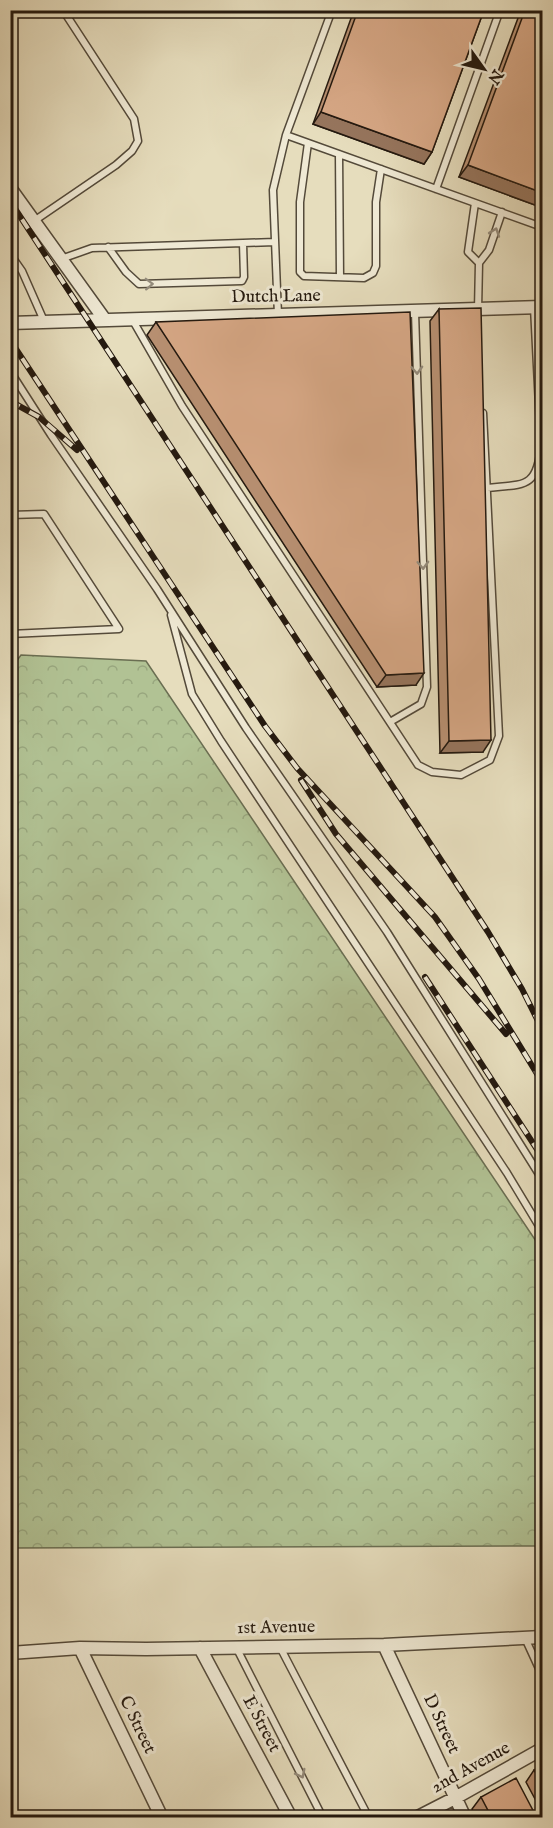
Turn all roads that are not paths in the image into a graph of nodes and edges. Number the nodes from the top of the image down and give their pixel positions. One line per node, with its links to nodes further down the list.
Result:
1 (63, 10): 12 (lane)
2 (332, 10): 4 (lane)
3 (500, 10): 9 (lane)
4 (286, 135): 5 (lane); 14 (lane)
5 (308, 143): 6 (lane); 20 (lane)
6 (339, 154): 7 (lane); 20 (lane)
7 (381, 169): 9 (lane); 20 (lane)
8 (10, 188): 12 (street)
9 (436, 189): 10 (lane)
10 (475, 203): 11 (lane); 19 (lane)
11 (502, 212): 13 (lane); 19 (lane, one-way to 11)
12 (34, 221): 18 (street)
13 (543, 227)
14 (275, 242): 15 (lane); 23 (lane)
15 (243, 243): 16 (lane); 16 (lane, one-way to 15)
16 (108, 247): 18 (lane)
17 (10, 254): 27 (lane)
18 (61, 259): 26 (street)
19 (479, 263): 24 (lane)
20 (340, 277)
21 (538, 307): 24 (street, Dutch Lane); 31 (lane)
22 (415, 312): 23 (street, Dutch Lane); 24 (street, Dutch Lane); 35 (lane, one-way to 35)
23 (278, 315): 25 (street, Dutch Lane)
24 (478, 315)
25 (132, 319): 26 (street, Dutch Lane); 35 (lane)
26 (105, 320): 27 (street, Dutch Lane)
27 (44, 322): 28 (street, Dutch Lane)
28 (10, 323)
29 (10, 371): 33 (lane)
30 (483, 404): 31 (lane)
31 (487, 488): 35 (lane)
32 (10, 515): 34 (lane)
33 (170, 609): 36 (lane); 37 (lane)
34 (10, 634)
35 (390, 722)
36 (543, 1179)
37 (543, 1231)
38 (543, 1637): 39 (street, 1st Avenue)
39 (525, 1638): 40 (street, 1st Avenue); 46 (lane)
40 (384, 1645): 41 (street, 1st Avenue); 48 (street, D Street)
41 (279, 1646): 42 (street, 1st Avenue); 52 (lane)
42 (235, 1647): 44 (street, 1st Avenue); 51 (lane, one-way to 51)
43 (80, 1648): 44 (street, 1st Avenue); 45 (street, 1st Avenue); 49 (street, C Street)
44 (200, 1648): 50 (street, E Street)
45 (10, 1653)
46 (543, 1675)
47 (543, 1749): 48 (street, 2nd Avenue)
48 (455, 1798): 53 (street, 2nd Avenue); 54 (street, D Street)
49 (162, 1818)
50 (291, 1818)
51 (323, 1818)
52 (369, 1818)
53 (416, 1818)
54 (465, 1818)

